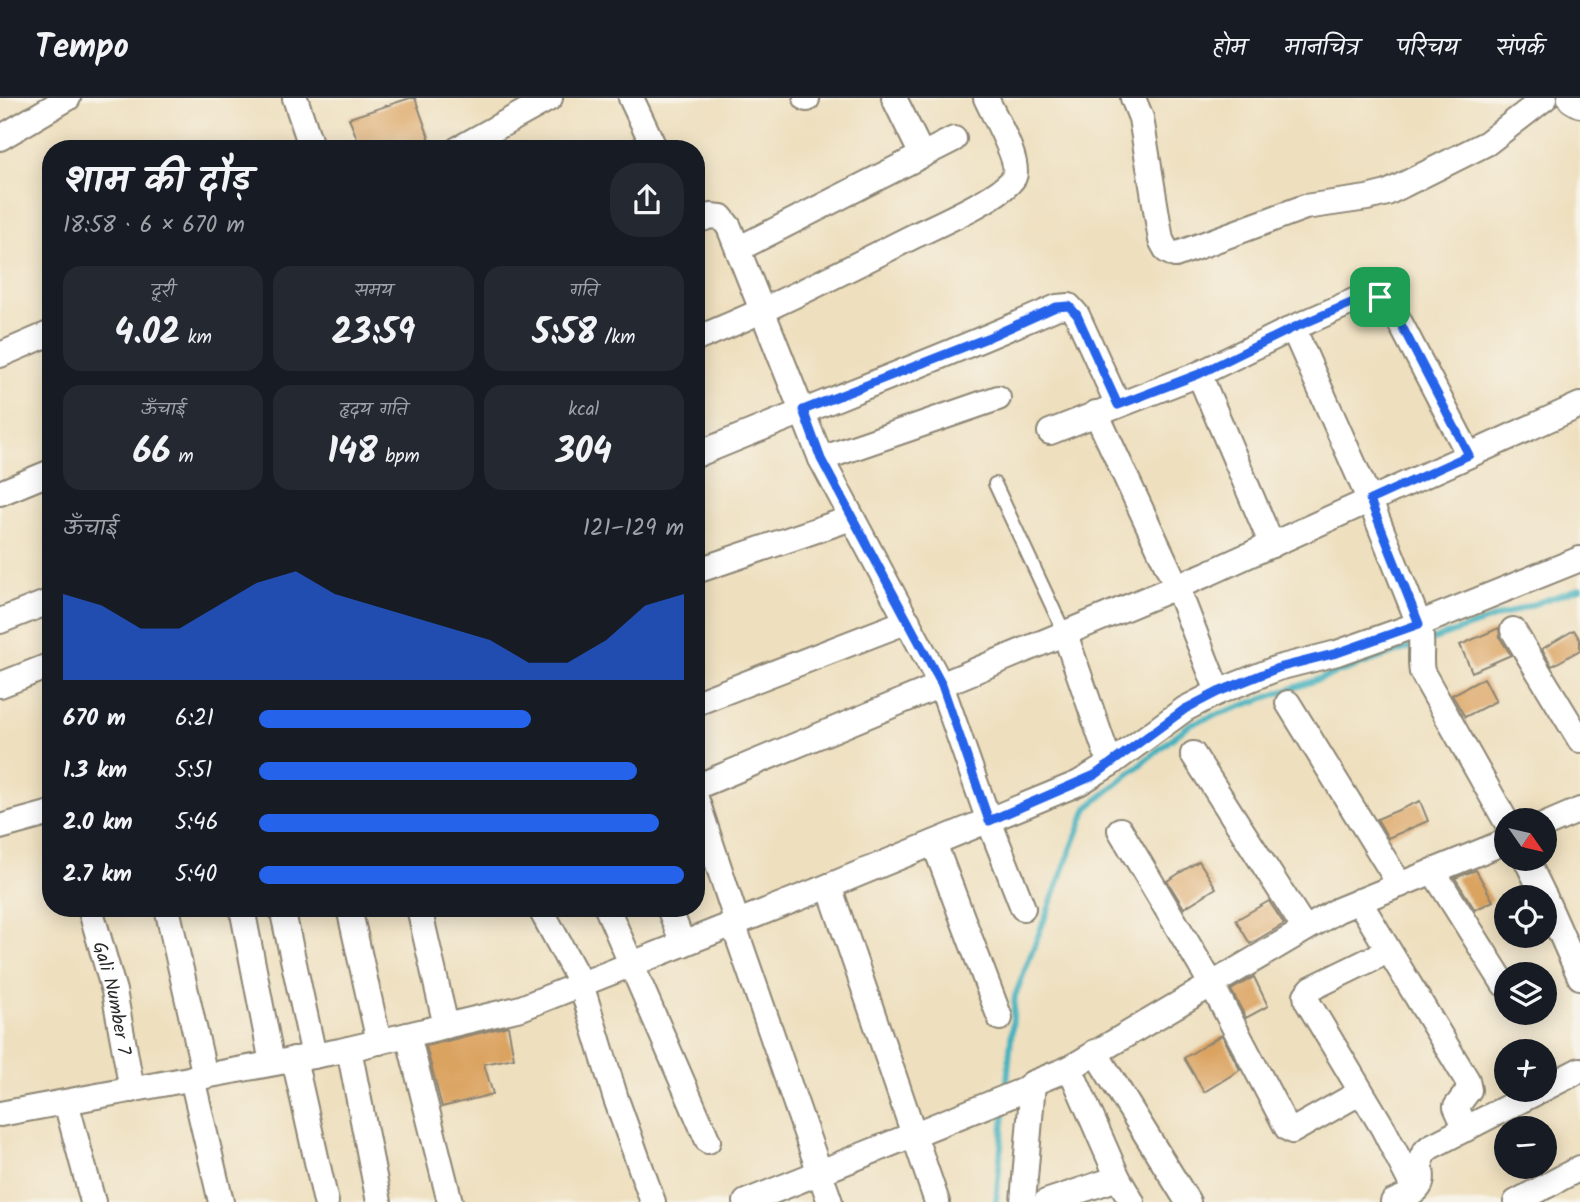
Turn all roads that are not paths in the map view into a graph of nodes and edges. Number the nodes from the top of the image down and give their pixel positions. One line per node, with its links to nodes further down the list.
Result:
1 (295, 98): 13 (street)
2 (550, 98): 14 (street)
3 (631, 98): 15 (street)
4 (894, 98): 16 (street)
5 (986, 98): 19 (street)
6 (1133, 98): 7 (street)
7 (1545, 98)
8 (1573, 98): 10 (street)
9 (52, 102): 11 (street)
10 (1580, 102)
11 (0, 138)
12 (954, 139): 16 (street)
13 (309, 140)
14 (474, 140)
15 (650, 140)
16 (922, 155): 18 (street)
17 (705, 218): 18 (street)
18 (738, 249): 19 (street)
19 (763, 312): 21 (street); 28 (street)
20 (1293, 328): 24 (street); 31 (street); 36 (street)
21 (705, 335)
22 (42, 336): 23 (street)
23 (0, 355)
24 (1199, 374): 27 (street); 38 (street)
25 (998, 398): 32 (street)
26 (1580, 405): 31 (street)
27 (1107, 409): 28 (street); 29 (street); 41 (street)
28 (803, 410): 30 (street); 32 (street)
29 (1050, 432)
30 (705, 451)
31 (1469, 455): 36 (street)
32 (821, 459): 37 (street)
33 (42, 476): 35 (street)
34 (995, 484): 47 (lane)
35 (0, 493)
36 (1370, 500): 38 (street); 45 (street)
37 (852, 518): 40 (street); 44 (street)
38 (1272, 545): 41 (street)
39 (1580, 559): 45 (street)
40 (705, 568)
41 (1177, 587): 47 (street); 51 (street)
42 (42, 605): 43 (street)
43 (0, 621)
44 (908, 621): 50 (street); 52 (street)
45 (1421, 630): 51 (street); 58 (street)
46 (1513, 630): 54 (street)
47 (1065, 634): 50 (street); 56 (street)
48 (42, 668): 49 (street)
49 (0, 685)
50 (942, 685): 57 (street); 62 (street)
51 (1218, 692): 56 (street)
52 (705, 700)
53 (1288, 703): 69 (street)
54 (1580, 740)
55 (1193, 754): 85 (street)
56 (1110, 764): 62 (street)
57 (705, 783)
58 (1499, 808)
59 (1580, 810): 61 (street)
60 (42, 815): 64 (street)
61 (1558, 819)
62 (989, 821): 66 (street); 72 (street)
63 (705, 825): 84 (street)
64 (0, 827)
65 (1121, 830): 91 (street)
66 (934, 844): 70 (street); 93 (street)
67 (1494, 846): 68 (street)
68 (1433, 871): 69 (street); 89 (street)
69 (1399, 885): 71 (street)
70 (830, 886): 84 (street); 111 (street)
71 (1359, 901): 85 (street); 87 (street)
72 (1023, 908)
73 (1557, 910): 83 (street)
74 (93, 917): 105 (street, Gali Number 7)
75 (169, 917): 102 (street)
76 (245, 917): 99 (street)
77 (283, 917): 99 (street)
78 (351, 917): 96 (street)
79 (421, 917): 94 (street)
80 (545, 917): 92 (street)
81 (611, 917): 88 (street)
82 (672, 917): 86 (street)
83 (1570, 922): 90 (street)
84 (733, 923): 86 (street); 114 (street)
85 (1305, 929): 91 (street)
86 (683, 944): 88 (street)
87 (1388, 951): 106 (street); 110 (street)
88 (632, 964): 92 (street); 112 (street)
89 (1494, 968)
90 (1580, 977)
91 (1211, 983): 98 (street); 106 (street)
92 (581, 984): 94 (street); 122 (street)
93 (1000, 1018)
94 (446, 1026): 95 (street)
95 (408, 1035): 96 (street); 121 (street)
96 (379, 1042): 97 (street)
97 (349, 1049): 99 (street); 120 (street)
98 (1095, 1052): 100 (street); 129 (street)
99 (293, 1060): 102 (street); 119 (street)
100 (1070, 1068): 104 (street); 115 (street)
101 (1580, 1070): 103 (street)
102 (198, 1077): 105 (street); 118 (street)
103 (1557, 1082)
104 (1027, 1087): 111 (street); 126 (street)
105 (132, 1090): 107 (street)
106 (1360, 1092): 116 (street)
107 (66, 1102): 109 (street); 117 (street)
108 (1518, 1102): 110 (street)
109 (0, 1114)
110 (1466, 1129): 116 (street)
111 (915, 1134): 114 (street); 125 (street)
112 (708, 1141)
113 (1580, 1168): 130 (street)
114 (820, 1172): 123 (street); 124 (street)
115 (1118, 1178): 127 (street); 128 (street)
116 (1404, 1197)
117 (93, 1202)
118 (221, 1202)
119 (326, 1202)
120 (379, 1202)
121 (450, 1202)
122 (653, 1202)
123 (746, 1202)
124 (830, 1202)
125 (937, 1202)
126 (1023, 1202)
127 (1046, 1202)
128 (1132, 1202)
129 (1188, 1202)
130 (1516, 1202)

